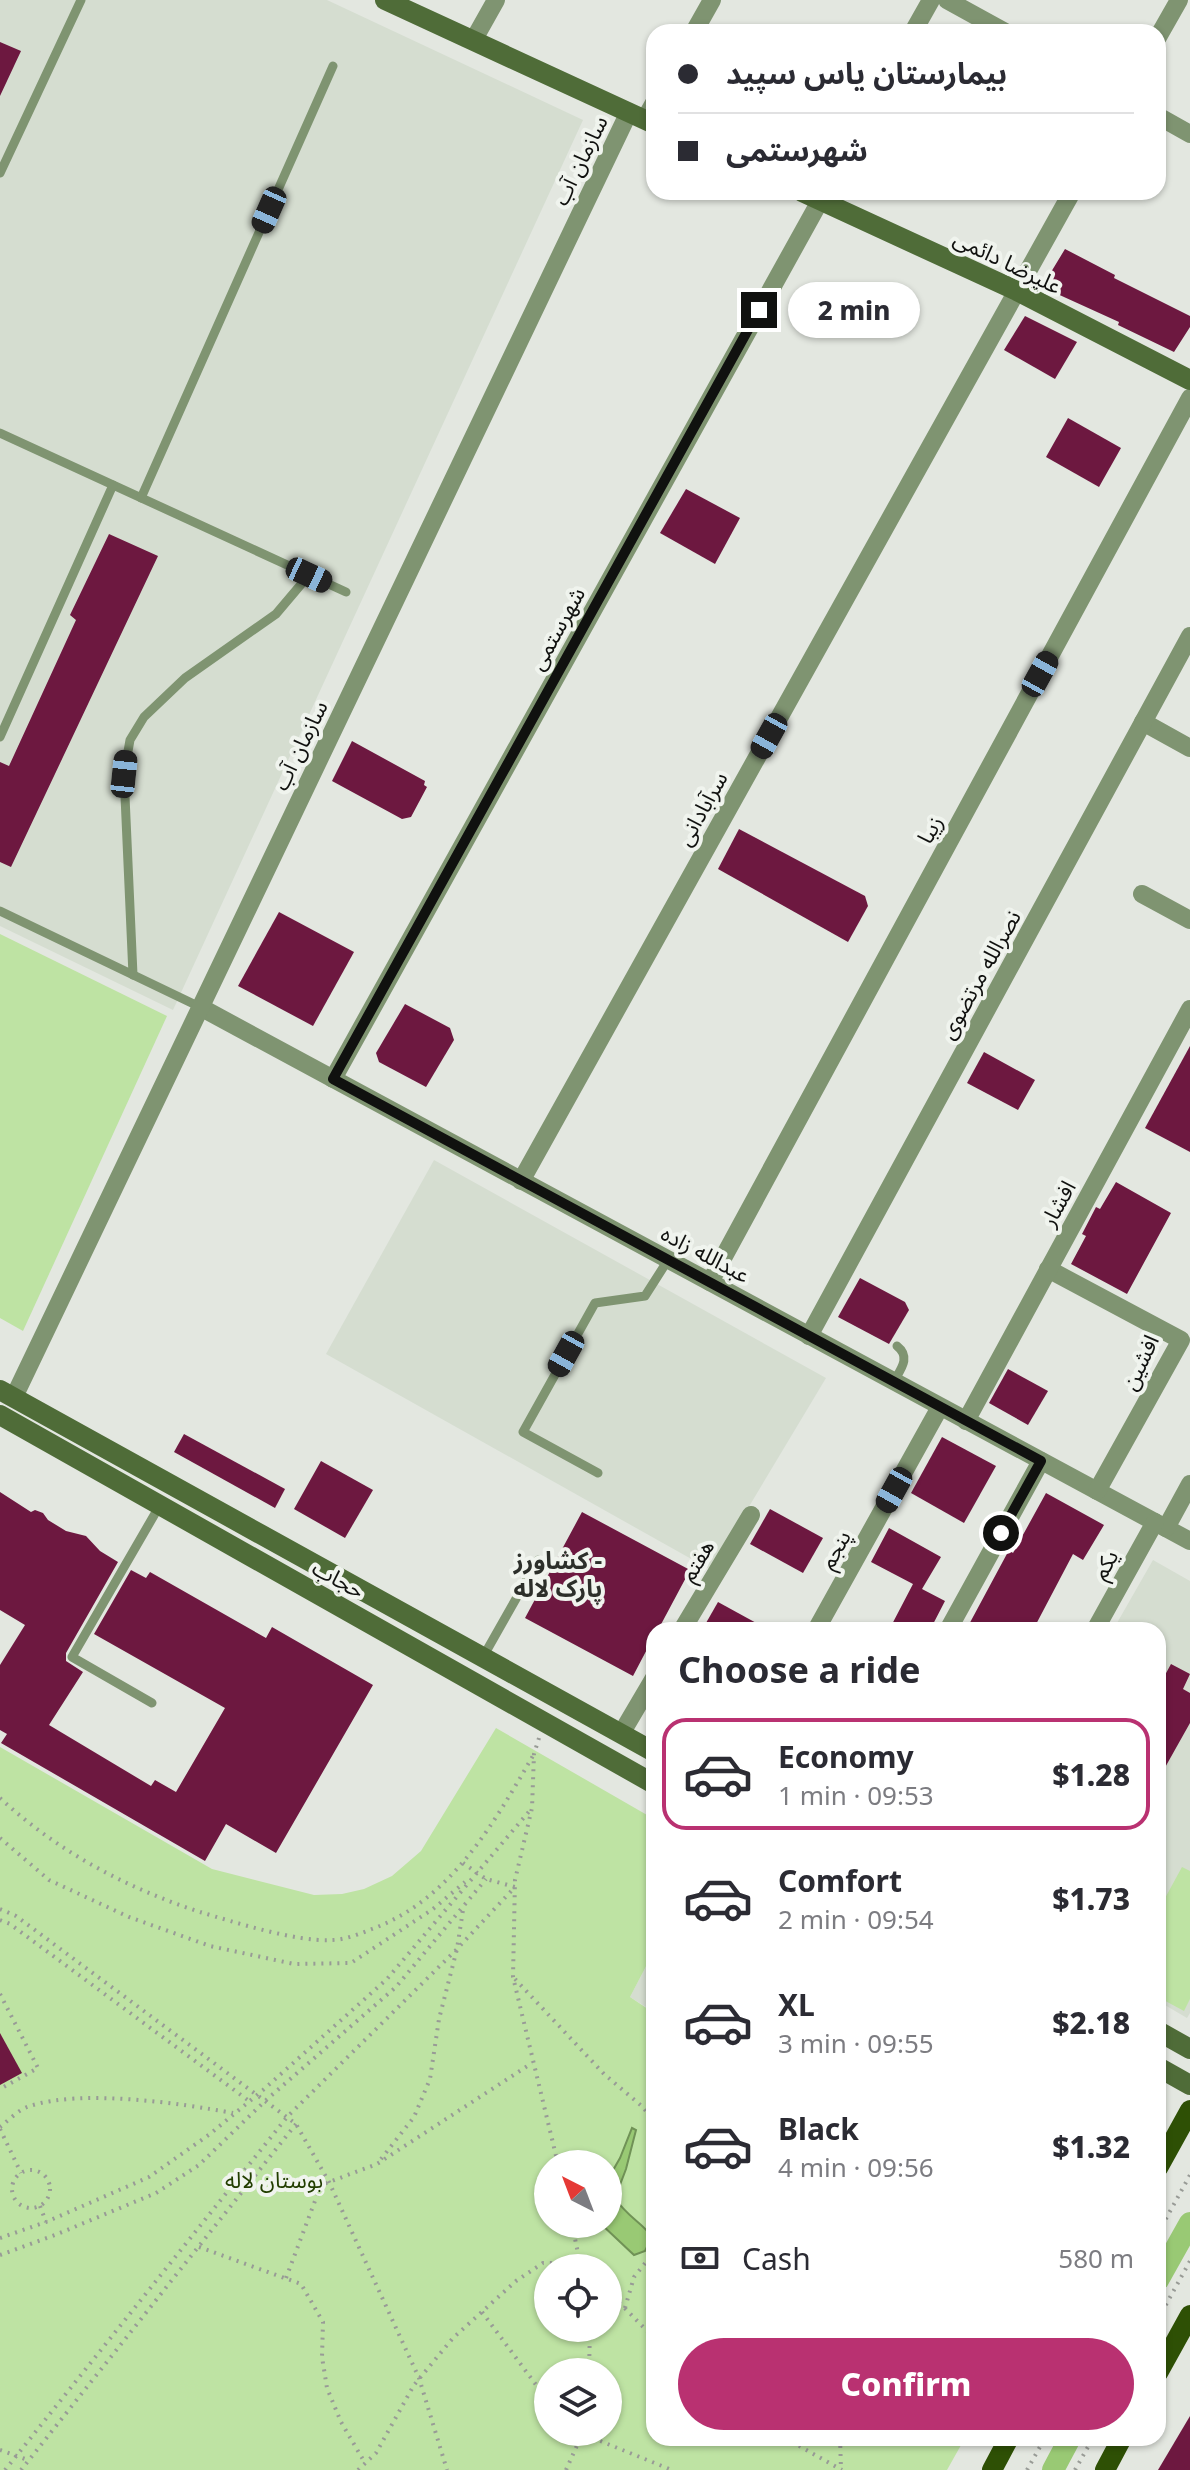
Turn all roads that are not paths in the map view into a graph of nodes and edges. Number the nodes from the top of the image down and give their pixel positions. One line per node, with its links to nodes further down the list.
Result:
1 (81, 0): 17 (lane)
2 (385, 0): 12 (main road)
3 (496, 0): 12 (street)
4 (712, 0): 8 (street)
5 (931, 0): 9 (street)
6 (947, 0): 10 (street)
7 (1179, 0): 11 (street)
8 (698, 24)
9 (918, 24)
10 (990, 24)
11 (1165, 24)
12 (473, 41): 14 (main road)
13 (333, 66): 26 (lane)
14 (645, 115): 37 (street, سازمان آب)
15 (1166, 120): 16 (street)
16 (1190, 134)
17 (0, 173)
18 (813, 200): 39 (street, شهرستمی)
19 (826, 200): 21 (main road, علیرضا دائمی)
20 (1068, 200): 21 (street, سرآبادانی)
21 (1017, 291): 22 (main road, علیرضا دائمی); 40 (street, سرآبادانی)
22 (1190, 380)
23 (1190, 398): 43 (street, زیبا)
24 (0, 433): 25 (lane)
25 (113, 485): 26 (lane); 31 (lane)
26 (141, 498): 27 (lane)
27 (309, 575): 28 (lane); 36 (lane)
28 (346, 592)
29 (1190, 636): 30 (street, نصرالله مرتضوی)
30 (1143, 722): 32 (street); 44 (street, نصرالله مرتضوی)
31 (0, 737)
32 (1190, 748)
33 (1142, 894): 35 (street)
34 (0, 911): 36 (lane)
35 (1190, 920)
36 (133, 975): 37 (lane)
37 (200, 1007): 39 (street, عبدالله زاده); 47 (street, سازمان آب)
38 (1190, 1009): 42 (street, افشار)
39 (333, 1079): 40 (street, عبدالله زاده)
40 (521, 1181): 41 (street, عبدالله زاده)
41 (668, 1260): 43 (street, عبدالله زاده); 52 (lane)
42 (1048, 1269): 50 (street, افشار); 54 (street, افشین)
43 (710, 1282): 44 (street, عبدالله زاده)
44 (809, 1336): 46 (street, عبدالله زاده)
45 (897, 1346): 46 (lane)
46 (894, 1381): 48 (street, عبدالله زاده)
47 (7, 1394): 49 (main road); 64 (main road, حجاب)
48 (940, 1407): 50 (street, عبدالله زاده); 61 (street, پنجم)
49 (2, 1416): 55 (main road, حجاب)
50 (966, 1421): 51 (street, عبدالله زاده)
51 (1041, 1461): 54 (street, عبدالله زاده); 62 (street)
52 (598, 1473)
53 (1190, 1484): 57 (street, یکم)
54 (1097, 1491): 57 (street, عبدالله زاده)
55 (160, 1505): 66 (lane); 68 (main road, حجاب)
56 (751, 1515): 60 (street, هفتم)
57 (1161, 1525): 58 (street, عبدالله زاده); 63 (street, یکم)
58 (1190, 1541)
59 (538, 1560): 64 (lane)
60 (687, 1622)
61 (820, 1622)
62 (952, 1622)
63 (1100, 1622)
64 (483, 1657): 67 (main road, حجاب)
65 (646, 1692): 69 (street)
66 (152, 1703)
67 (566, 1703): 68 (main road); 69 (main road, حجاب)
68 (549, 1724): 71 (main road, حجاب)
69 (621, 1734): 70 (main road, حجاب)
70 (646, 1748)
71 (646, 1779)
72 (1166, 2036): 73 (main road)
73 (1190, 2049)
74 (1166, 2072): 75 (main road)
75 (1190, 2085)
76 (1190, 2110): 77 (main road)
77 (1166, 2154)
78 (1190, 2315): 79 (main road)
79 (1166, 2358)
80 (1005, 2446): 82 (main road)
81 (1118, 2446): 83 (main road)
82 (992, 2470)
83 (1105, 2470)

